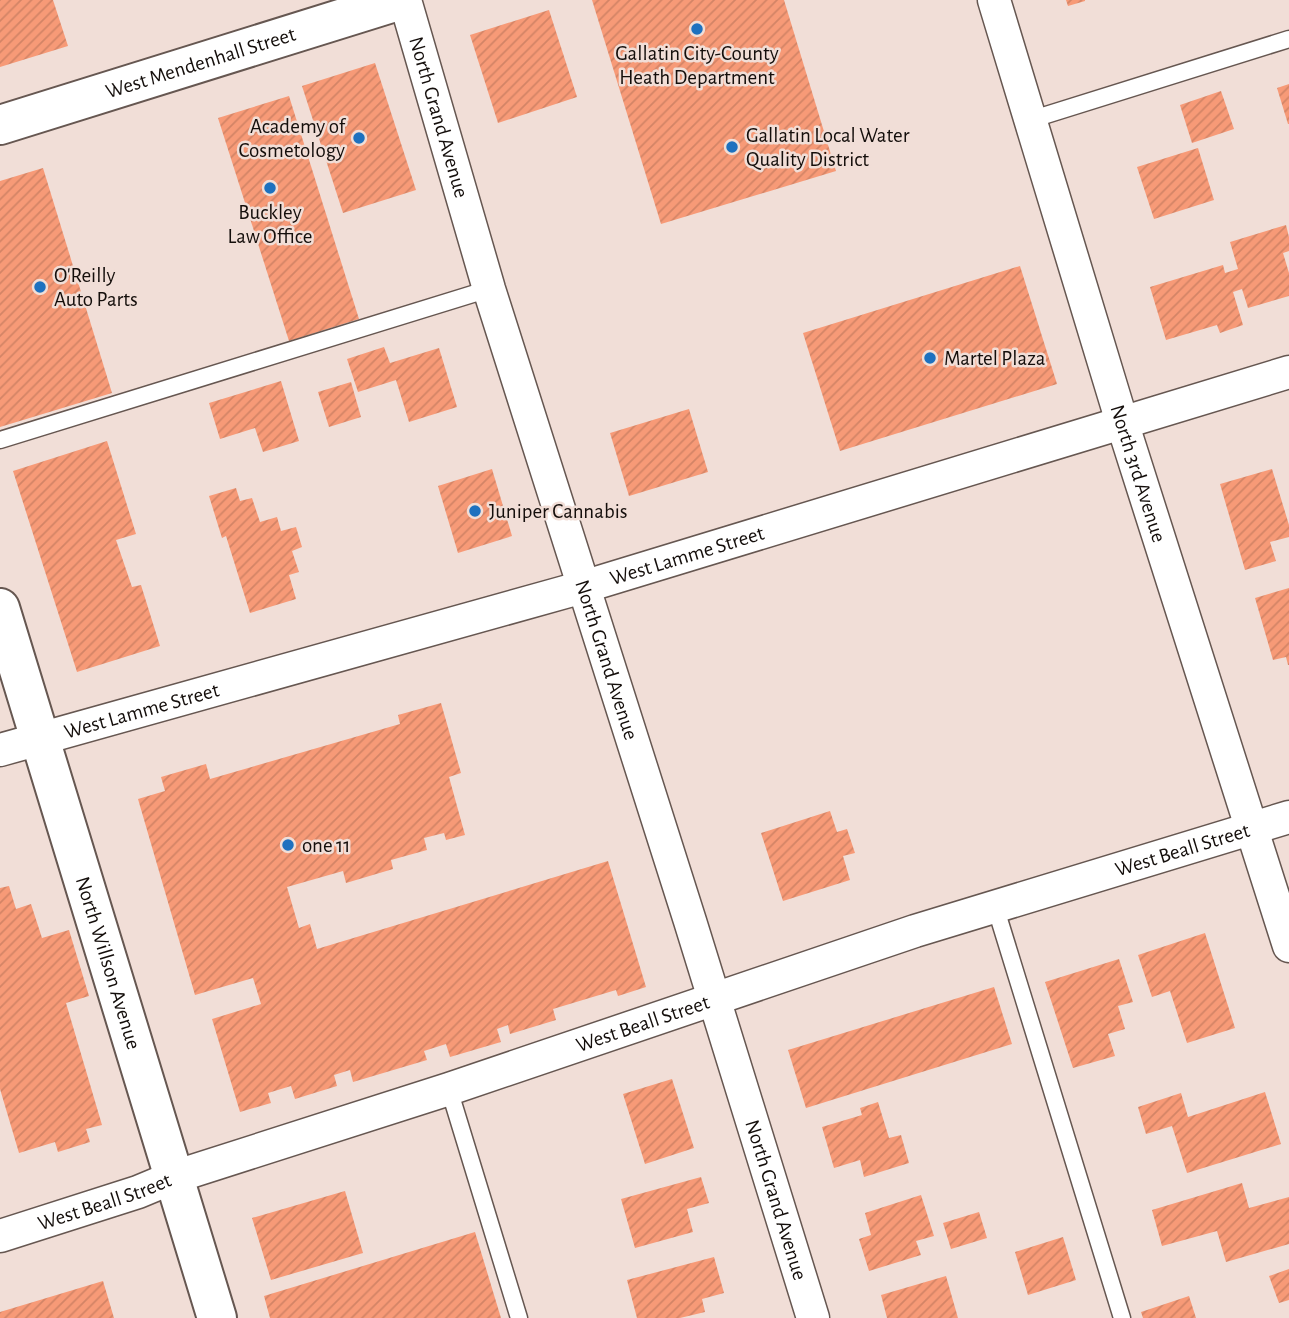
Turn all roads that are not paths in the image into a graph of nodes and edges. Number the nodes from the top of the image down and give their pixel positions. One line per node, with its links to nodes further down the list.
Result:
1 (403, 0): 5 (street, West Mendenhall Street); 6 (street, North Grand Avenue)
2 (994, 0): 4 (street, North 3rd Avenue)
3 (1289, 39): 4 (lane)
4 (1030, 120): 8 (street, North 3rd Avenue)
5 (0, 125)
6 (489, 289): 9 (lane); 10 (street, North Grand Avenue)
7 (1289, 372): 8 (street, West Lamme Street)
8 (1122, 422): 10 (street, West Lamme Street); 15 (street, North 3rd Avenue)
9 (0, 440)
10 (583, 587): 12 (street, West Lamme Street); 18 (street, North Grand Avenue)
11 (0, 608): 12 (street, North Willson Avenue)
12 (39, 737): 13 (street, West Lamme Street); 20 (street, North Willson Avenue)
13 (0, 750)
14 (1289, 817): 15 (street, West Beall Street)
15 (1251, 829): 16 (street, West Beall Street); 17 (street, North 3rd Avenue)
16 (995, 906): 18 (street, West Beall Street); 25 (lane)
17 (1289, 946)
18 (713, 1000): 19 (street, West Beall Street); 24 (street, North Grand Avenue)
19 (449, 1089): 20 (street, West Beall Street); 23 (lane)
20 (174, 1177): 21 (street, West Beall Street); 22 (street, North Willson Avenue)
21 (0, 1236)
22 (216, 1318)
23 (519, 1318)
24 (813, 1318)
25 (1122, 1318)

